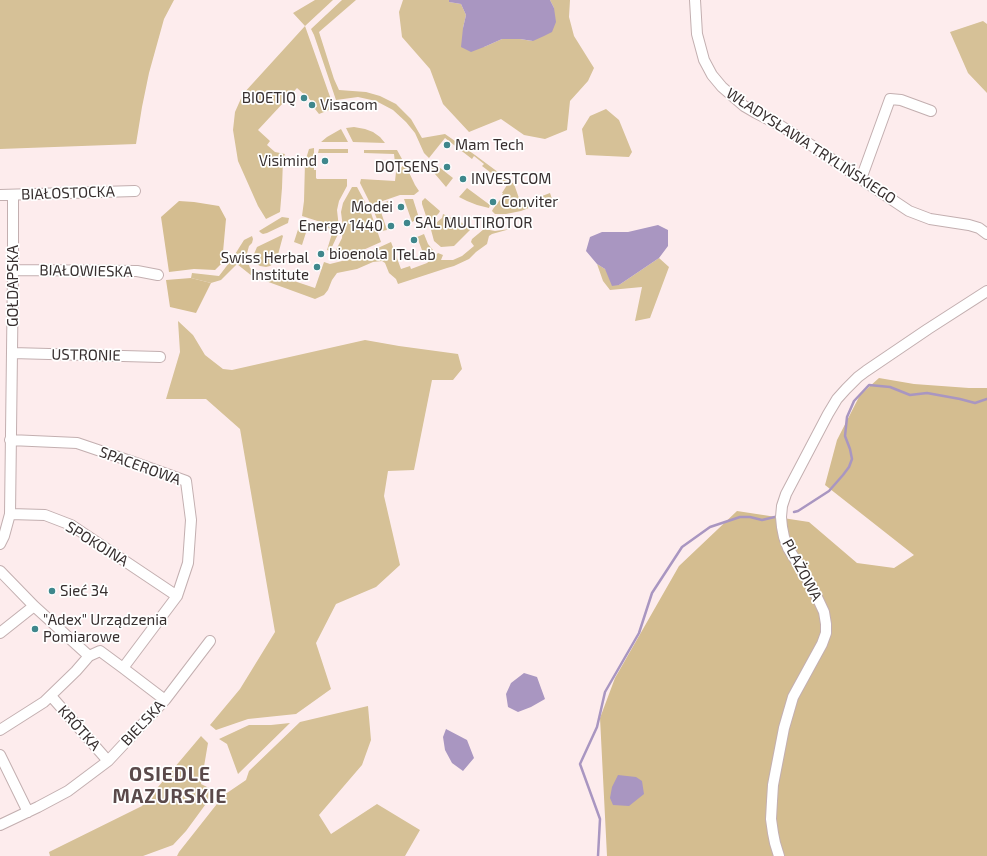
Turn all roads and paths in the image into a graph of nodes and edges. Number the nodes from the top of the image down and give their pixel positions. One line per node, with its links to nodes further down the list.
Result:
1 (695, 0): 3 (street, WŁADYSŁAWA TRYLIŃSKIEGO)
2 (931, 111): 3 (street)
3 (861, 179): 7 (street, WŁADYSŁAWA TRYLIŃSKIEGO)
4 (135, 191): 6 (street, BIAŁOSTOCKA)
5 (0, 195): 6 (street, BIAŁOSTOCKA)
6 (13, 195): 8 (street, GOŁDAPSKA)
7 (987, 234)
8 (13, 270): 9 (street, BIAŁOWIESKA); 11 (street, GOŁDAPSKA)
9 (158, 275)
10 (987, 291): 30 (street, PLAŻOWA)
11 (12, 354): 12 (street, USTRONIE); 13 (street, GOŁDAPSKA)
12 (160, 357)
13 (10, 440): 14 (street, GOŁDAPSKA); 17 (street, SPACEROWA)
14 (10, 514): 15 (street, GOŁDAPSKA); 17 (street, SPOKOJNA)
15 (0, 544)
16 (0, 571): 18 (street)
17 (177, 596): 22 (street, SPACEROWA)
18 (34, 606): 19 (street); 21 (street)
19 (0, 633)
20 (210, 641): 24 (street, BIELSKA)
21 (89, 656): 22 (street); 23 (street)
22 (123, 668): 24 (street)
23 (51, 696): 25 (street); 27 (street, KRÓTKA)
24 (165, 700): 27 (street, BIELSKA)
25 (0, 730)
26 (0, 755): 28 (street)
27 (108, 761): 28 (street, BIELSKA)
28 (28, 812): 29 (street, BIELSKA)
29 (0, 825)
30 (779, 856)

